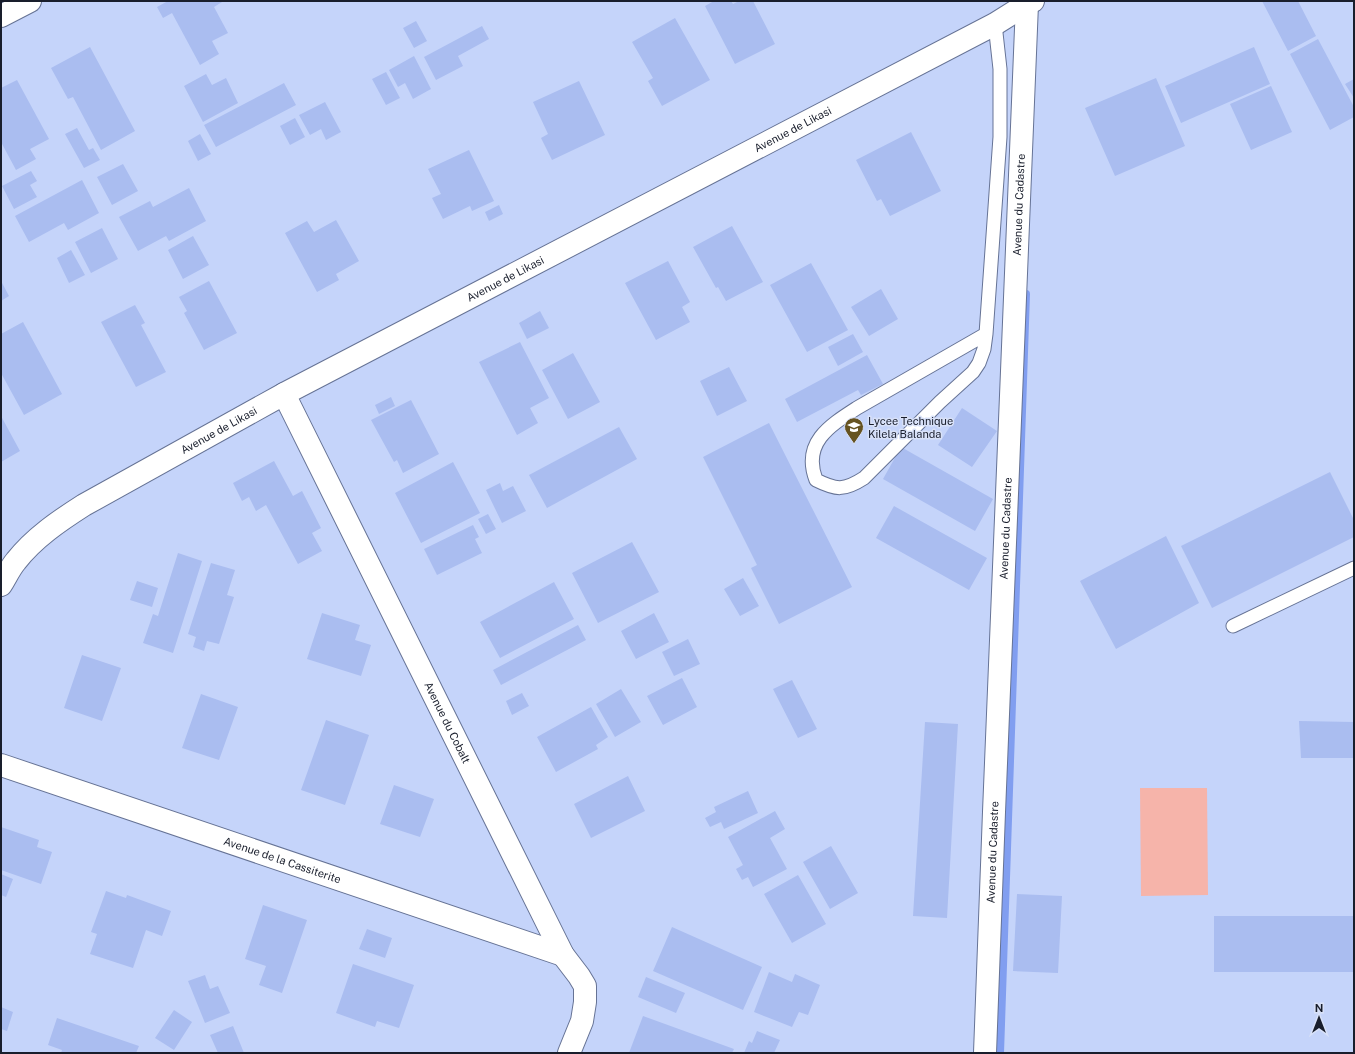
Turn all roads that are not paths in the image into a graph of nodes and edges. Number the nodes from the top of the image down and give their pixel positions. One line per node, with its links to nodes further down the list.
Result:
1 (30, 1): 3 (street)
2 (1029, 2): 4 (street, Avenue de Likasi); 13 (street, Avenue du Cadastre)
3 (1, 16)
4 (995, 24): 5 (lane); 6 (street, Avenue de Likasi)
5 (986, 334): 5 (lane)
6 (284, 394): 8 (street, Avenue de Likasi); 11 (street, Avenue du Cobalt)
7 (1354, 568): 9 (lane)
8 (1, 585)
9 (1233, 626)
10 (1, 765): 11 (street, Avenue de la Cassiterite)
11 (563, 955): 12 (street, Avenue du Cobalt)
12 (569, 1053)
13 (985, 1053)

